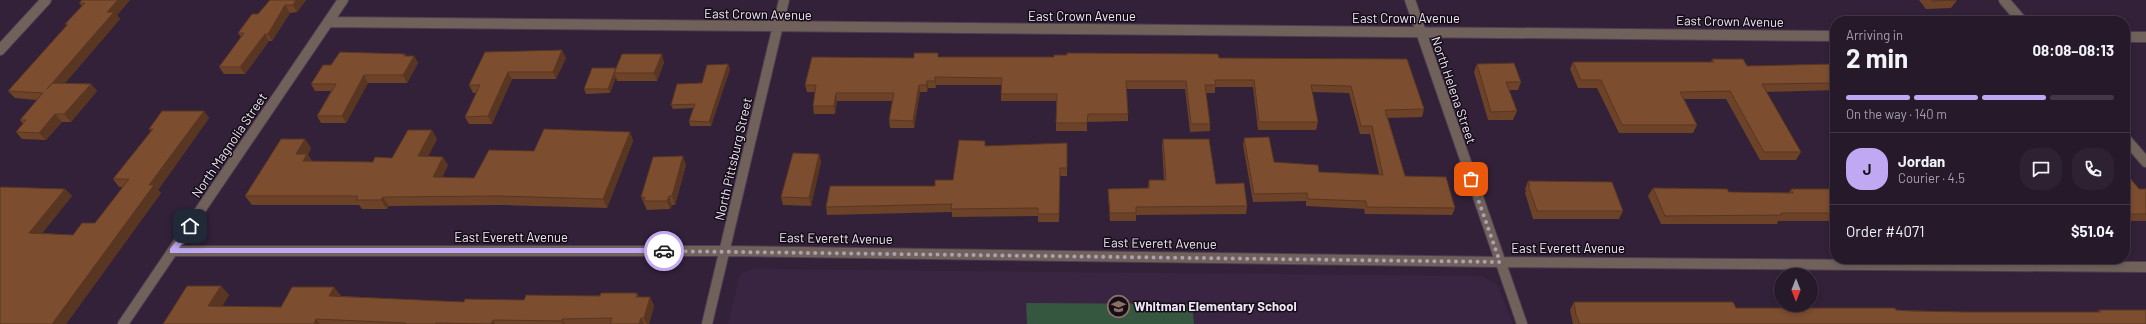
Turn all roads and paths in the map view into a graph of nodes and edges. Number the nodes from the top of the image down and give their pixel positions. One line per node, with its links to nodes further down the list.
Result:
1 (46, 0): 13 (street)
2 (343, 0): 7 (street, North Magnolia Street)
3 (784, 0): 8 (street, North Pittsburg Street)
4 (1410, 0): 9 (street, North Helena Street)
5 (2004, 0): 6 (street)
6 (2018, 16)
7 (329, 22): 8 (street, East Crown Avenue); 16 (street, North Magnolia Street)
8 (778, 27): 9 (street, East Crown Avenue); 17 (street, North Pittsburg Street)
9 (1421, 31): 10 (street, East Crown Avenue); 18 (street, North Helena Street)
10 (1830, 36)
11 (2130, 37): 12 (street)
12 (2146, 37)
13 (0, 50)
14 (2130, 144): 15 (street)
15 (2146, 162)
16 (173, 251): 17 (street, East Everett Avenue); 20 (street, North Magnolia Street)
17 (725, 251): 18 (street, East Everett Avenue); 21 (street, North Pittsburg Street)
18 (1500, 262): 19 (street, East Everett Avenue); 22 (street, North Helena Street)
19 (2146, 267)
20 (123, 324)
21 (707, 324)
22 (1522, 324)

